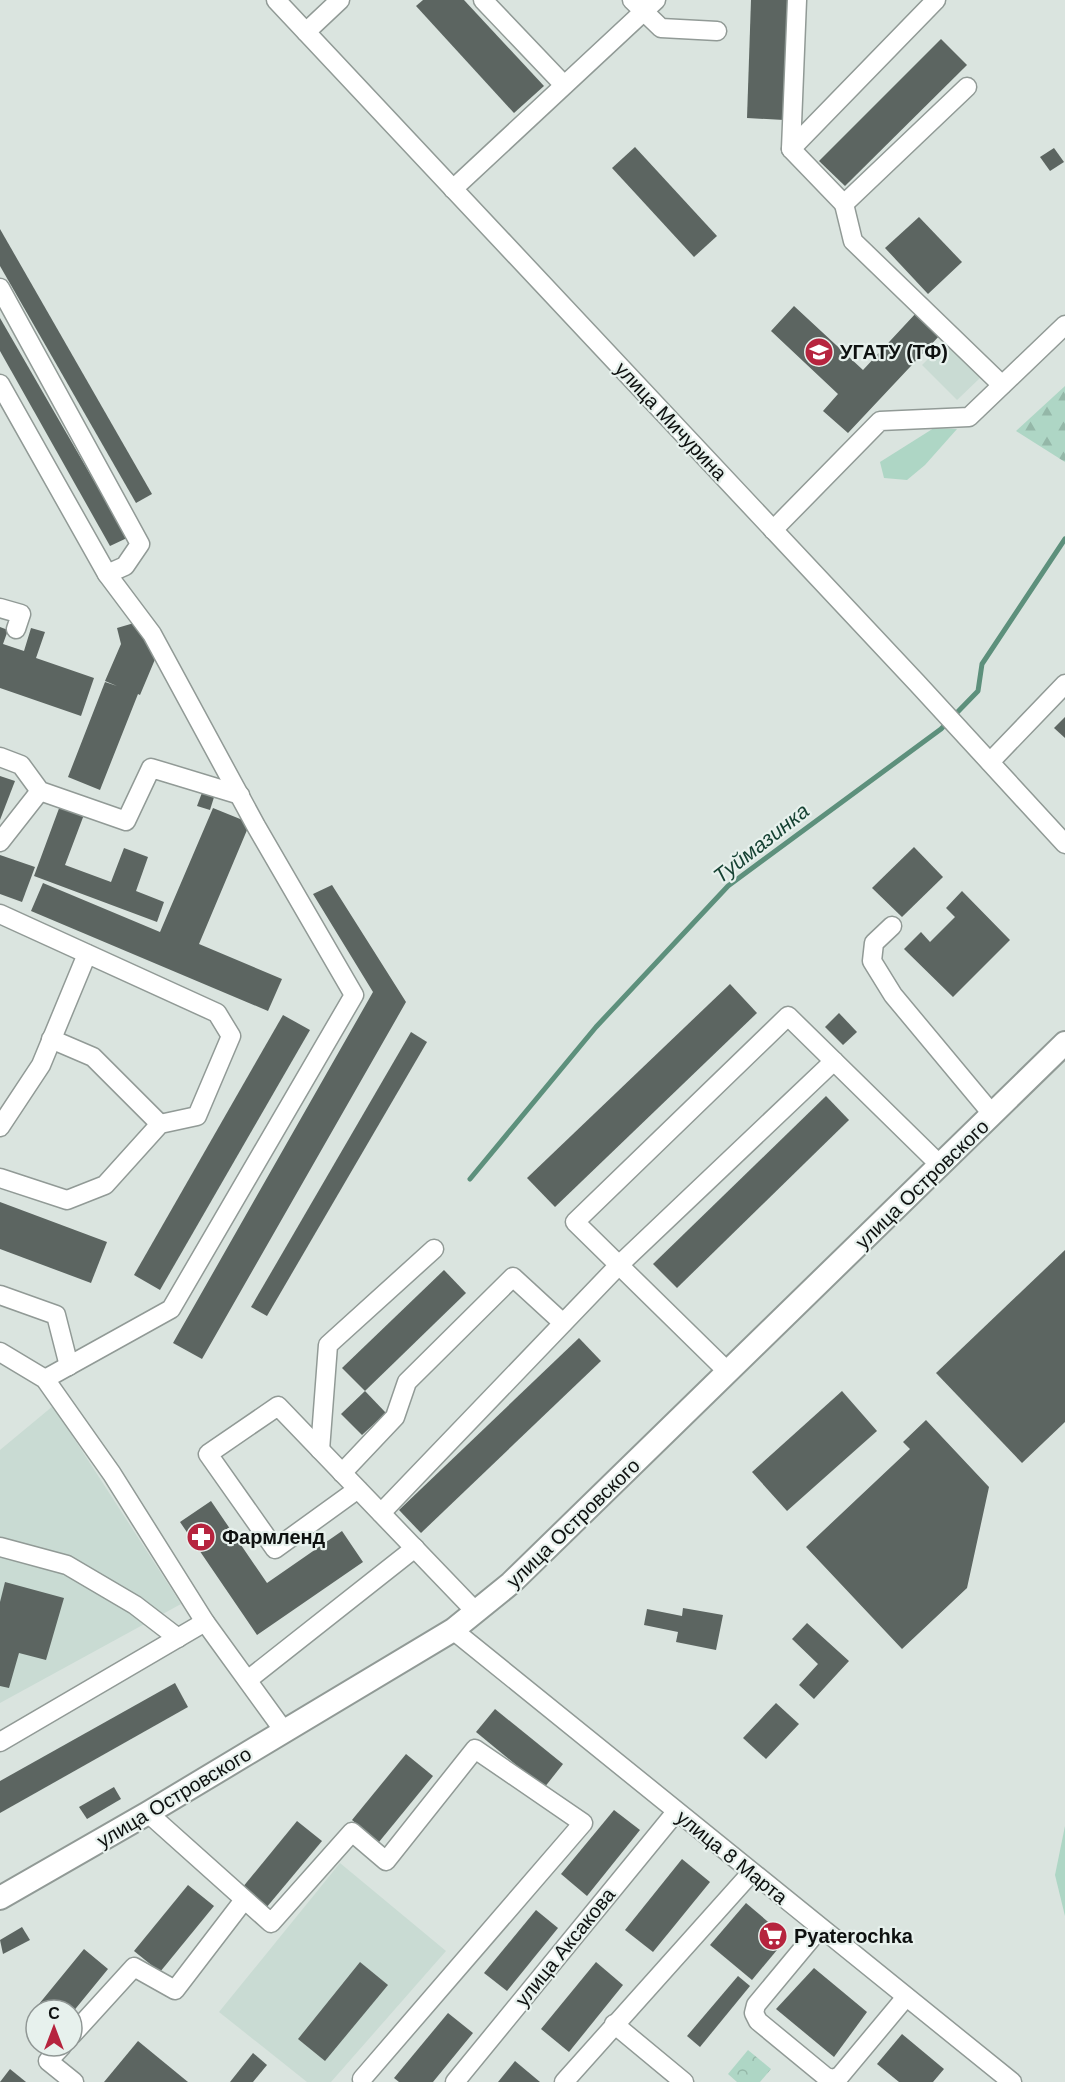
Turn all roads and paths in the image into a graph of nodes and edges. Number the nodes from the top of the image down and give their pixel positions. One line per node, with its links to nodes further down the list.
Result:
1 (276, 0): 7 (street, улица Мичурина)
2 (340, 0): 7 (street)
3 (483, 0): 9 (street)
4 (797, 0): 11 (street)
5 (936, 0): 11 (street)
6 (644, 4): 8 (street); 9 (street)
7 (306, 32): 12 (street, улица Мичурина)
8 (717, 32)
9 (564, 85): 12 (street)
10 (967, 87): 13 (street)
11 (791, 149): 13 (street)
12 (453, 189): 18 (street, улица Мичурина)
13 (844, 204): 17 (street)
14 (0, 288): 19 (street)
15 (1065, 325): 17 (street)
16 (0, 384): 19 (street)
17 (1002, 385): 18 (street)
18 (773, 530): 24 (street, улица Мичурина)
19 (107, 574): 26 (street)
20 (0, 608): 21 (street)
21 (16, 629)
22 (1065, 684): 24 (street)
23 (0, 757): 25 (street)
24 (990, 762): 28 (street, улица Мичурина)
25 (40, 791): 26 (street); 27 (street)
26 (240, 795): 45 (street)
27 (0, 842)
28 (1065, 844)
29 (0, 914): 31 (street)
30 (892, 926): 35 (street)
31 (87, 954): 32 (street); 36 (street)
32 (51, 1039): 36 (street); 37 (street)
33 (1065, 1043): 35 (main road, улица Островского)
34 (834, 1061): 38 (street); 41 (street); 41 (street)
35 (993, 1115): 38 (main road, улица Островского)
36 (160, 1124): 39 (street)
37 (0, 1127)
38 (940, 1166): 46 (main road, улица Островского)
39 (0, 1178)
40 (434, 1249): 48 (street)
41 (619, 1265): 43 (street); 46 (street)
42 (0, 1295): 45 (street)
43 (564, 1323): 49 (street); 51 (street)
44 (0, 1352): 47 (street)
45 (69, 1366): 47 (street)
46 (728, 1372): 54 (main road, улица Островского)
47 (45, 1379): 55 (street)
48 (320, 1449): 49 (street); 50 (street)
49 (342, 1473): 50 (street)
50 (358, 1489): 51 (street)
51 (381, 1513): 53 (street)
52 (0, 1547): 57 (street)
53 (415, 1548): 54 (street); 58 (street)
54 (476, 1612): 56 (main road, улица Островского)
55 (205, 1622): 57 (street); 58 (street)
56 (453, 1630): 59 (main road, улица Островского); 61 (street, улица 8 Марта)
57 (178, 1638): 60 (street)
58 (249, 1679): 59 (street)
59 (284, 1731): 62 (main road, улица Островского)
60 (0, 1742)
61 (676, 1812): 63 (street, улица 8 Марта); 74 (street, улица Аксакова)
62 (148, 1814): 64 (main road, улица Островского); 65 (street)
63 (751, 1873): 66 (street, улица 8 Марта); 69 (street)
64 (0, 1898)
65 (244, 1900): 68 (street); 72 (street)
66 (820, 1928): 67 (street, улица 8 Марта); 71 (street)
67 (906, 1997): 71 (street); 77 (street, улица 8 Марта)
68 (84, 2022)
69 (614, 2024): 75 (street); 76 (street)
70 (51, 2058): 73 (street)
71 (817, 2078)
72 (362, 2081)
73 (74, 2082)
74 (455, 2082)
75 (564, 2082)
76 (684, 2082)
77 (1012, 2082)

